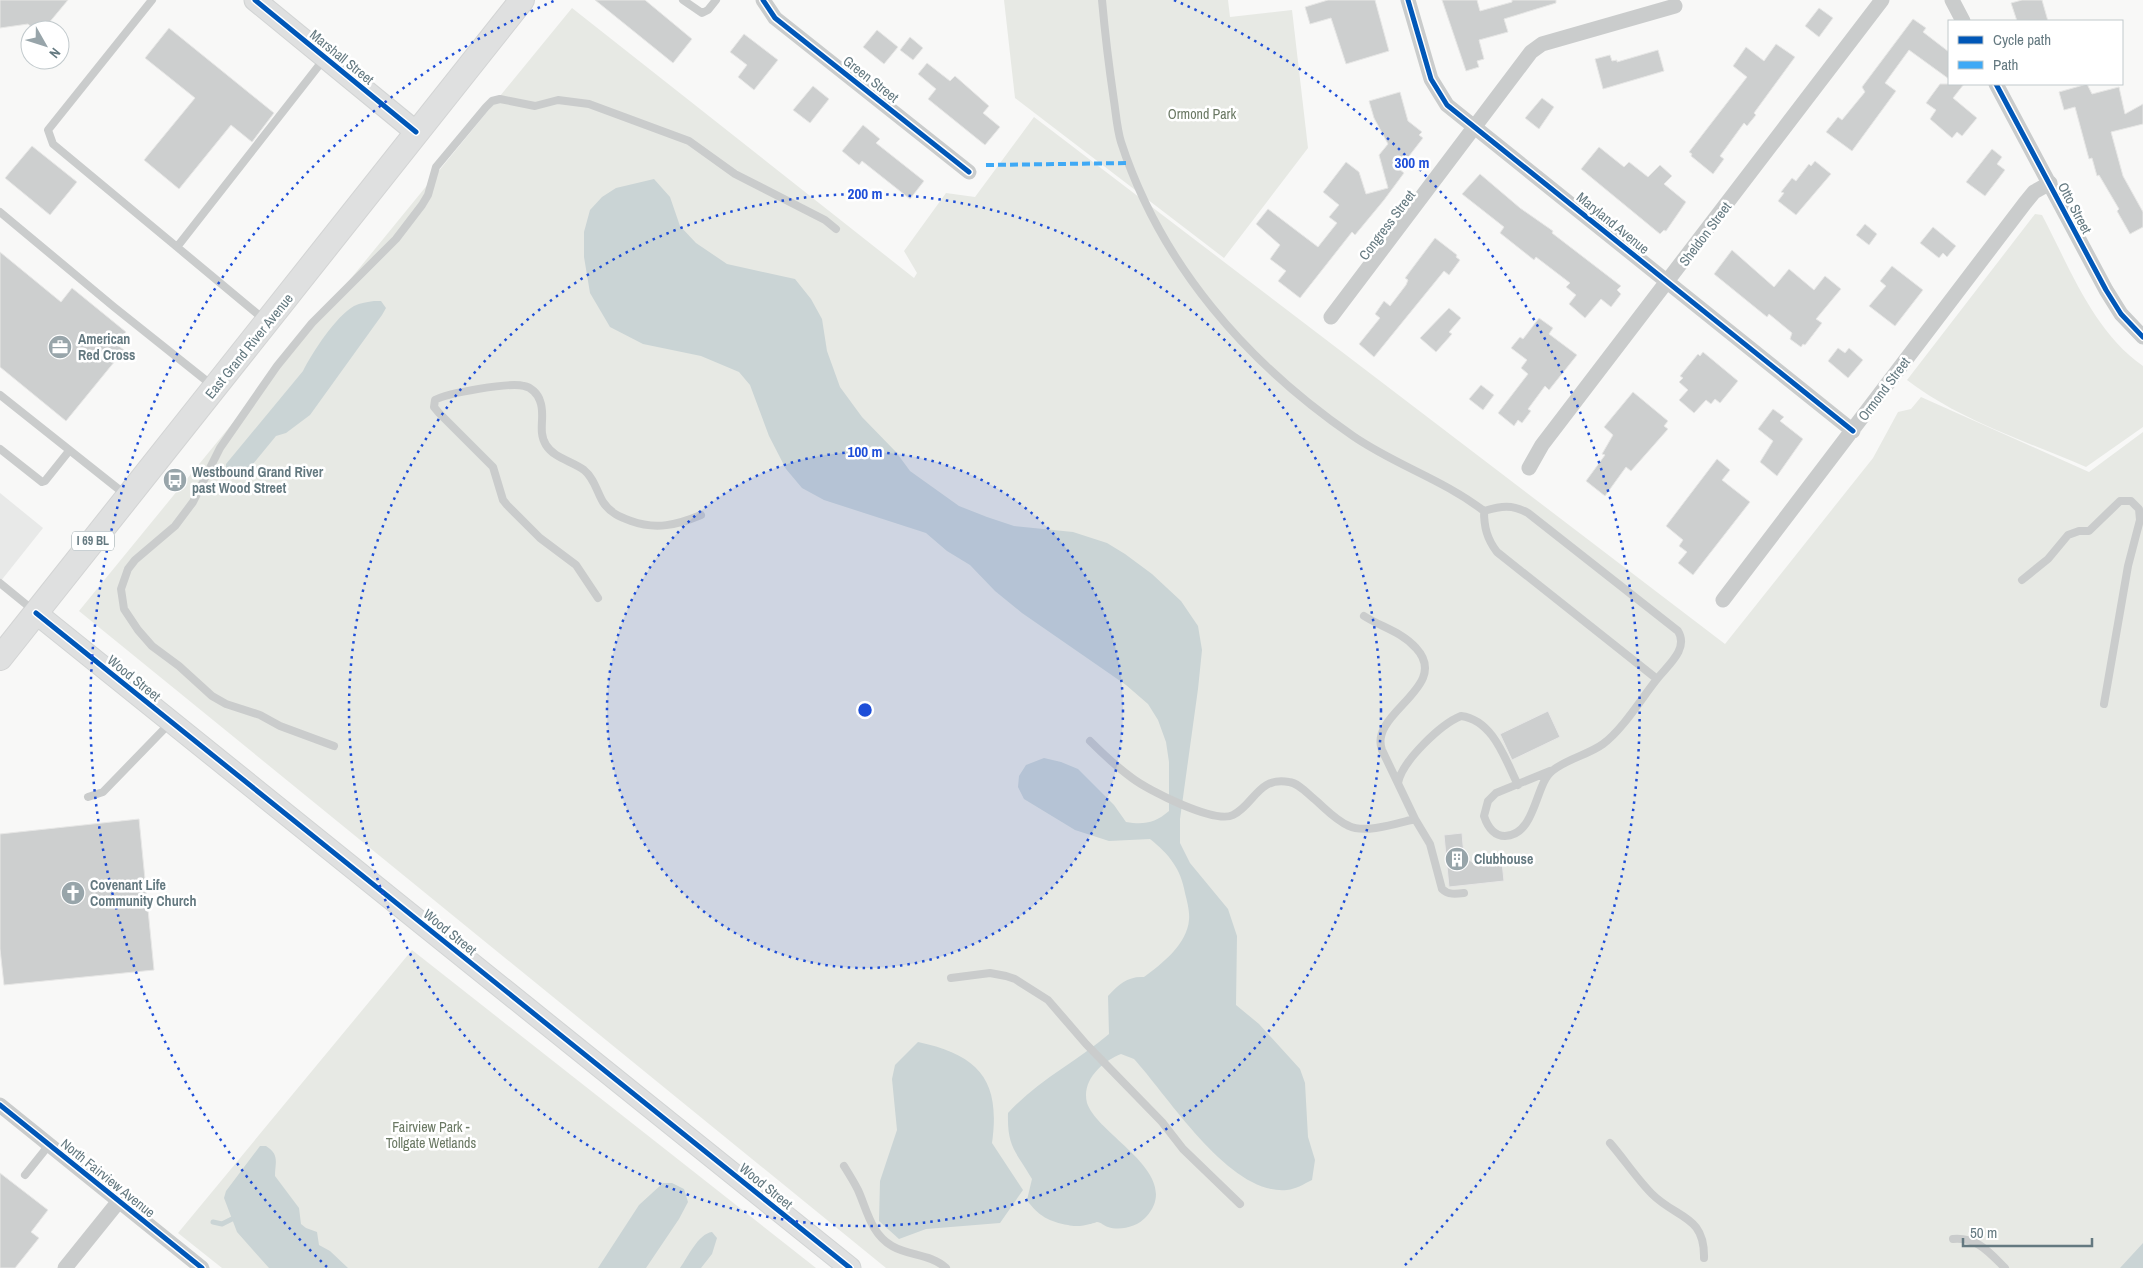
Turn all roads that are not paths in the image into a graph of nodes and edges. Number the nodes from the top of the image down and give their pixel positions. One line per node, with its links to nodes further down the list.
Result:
1 (152, 0): 23 (lane)
2 (255, 0): 15 (street, Marshall Street)
3 (522, 0): 14 (main road, I 69 BL)
4 (535, 0): 14 (street)
5 (683, 0): 6 (lane)
6 (716, 0)
7 (762, 0): 19 (street, Green Street)
8 (1102, 0): 35 (lane)
9 (1408, 0): 17 (street, Maryland Avenue)
10 (1882, 0): 24 (street, Sheldon Street)
11 (1952, 0): 13 (street)
12 (1675, 6): 17 (street, Congress Street)
13 (1962, 20)
14 (496, 32): 18 (main road, East Grand River Avenue / I 69 BL)
15 (325, 58): 18 (street, Marshall Street); 23 (lane)
16 (1997, 85): 20 (street, Otto Street)
17 (1475, 127): 24 (street, Maryland Avenue); 25 (street, Congress Street)
18 (416, 132): 26 (main road, East Grand River Avenue / I 69 BL)
19 (969, 172)
20 (2050, 184): 27 (street, Otto Street); 30 (street, Ormond Street)
21 (0, 212): 28 (lane)
22 (836, 229): 48 (lane)
23 (177, 247): 26 (lane)
24 (1668, 282): 30 (street, Maryland Avenue); 33 (street, Sheldon Street)
25 (1331, 317)
26 (268, 323): 28 (main road, East Grand River Avenue / I 69 BL)
27 (2143, 337)
28 (215, 387): 34 (main road, East Grand River Avenue / I 69 BL)
29 (0, 395): 32 (lane)
30 (1853, 431): 40 (street, Ormond Street)
31 (0, 449): 32 (lane)
32 (69, 451): 34 (lane)
33 (1529, 468)
34 (128, 497): 41 (main road, East Grand River Avenue / I 69 BL)
35 (1484, 510): 44 (lane); 44 (lane)
36 (701, 515): 39 (lane)
37 (2022, 580): 45 (lane)
38 (0, 583): 41 (lane)
39 (598, 598)
40 (1723, 600)
41 (36, 613): 43 (main road, East Grand River Avenue / I 69 BL); 46 (street, Wood Street)
42 (1364, 616): 50 (lane)
43 (0, 658)
44 (1656, 679): 49 (lane)
45 (2104, 704)
46 (171, 722): 52 (lane); 67 (street, Wood Street)
47 (1090, 740): 53 (lane)
48 (334, 746)
49 (1550, 771): 51 (lane); 51 (lane)
50 (1398, 783): 51 (lane); 53 (lane)
51 (1518, 784)
52 (88, 797)
53 (1415, 819): 54 (lane)
54 (1464, 893)
55 (951, 978): 62 (lane)
56 (0, 1105): 58 (street, North Fairview Avenue)
57 (1610, 1143): 64 (lane)
58 (49, 1145): 60 (lane); 61 (street, North Fairview Avenue)
59 (844, 1166): 68 (lane)
60 (25, 1175)
61 (118, 1201): 65 (street); 66 (street, North Fairview Avenue)
62 (1240, 1204)
63 (1953, 1239): 69 (lane)
64 (1704, 1258)
65 (65, 1268)
66 (202, 1268)
67 (850, 1268)
68 (946, 1268)
69 (2005, 1268)

